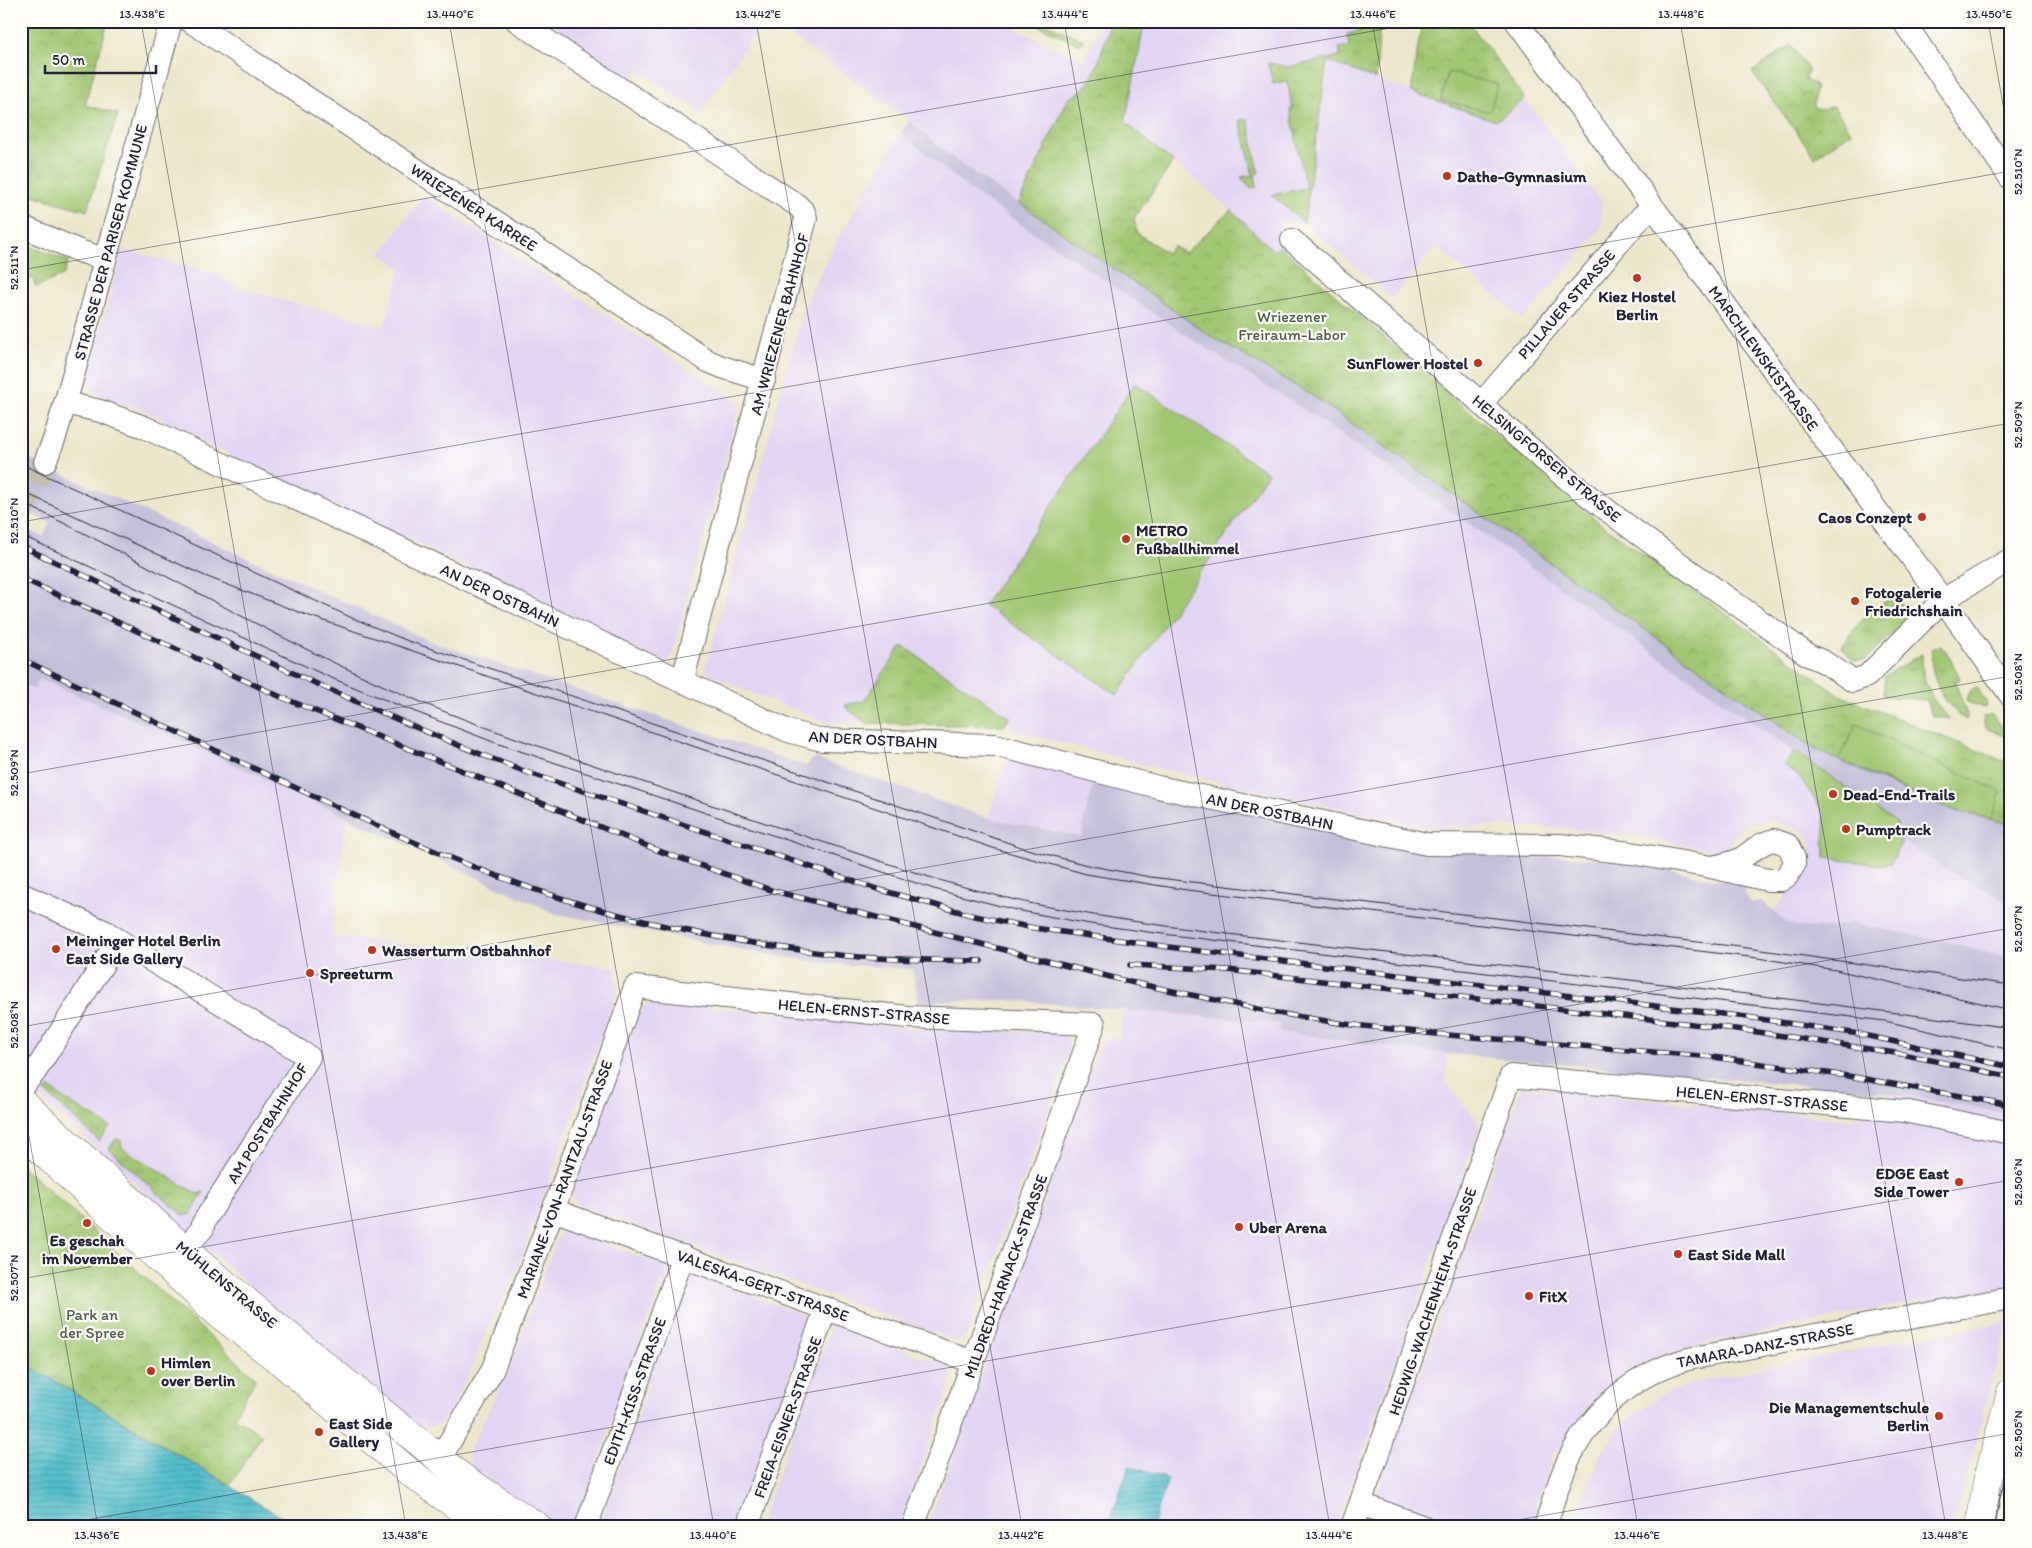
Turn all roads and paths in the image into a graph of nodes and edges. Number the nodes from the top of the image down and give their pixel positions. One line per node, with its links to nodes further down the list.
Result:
1 (171, 21): 10 (street, STRASSE DER PARISER KOMMUNE)
2 (190, 21): 11 (street, WRIEZENER KARREE)
3 (517, 21): 11 (street, AM WRIEZENER BAHNHOF)
4 (1516, 21): 7 (street, MARCHLEWSKISTRASSE)
5 (1903, 21): 6 (street)
6 (2011, 179)
7 (1653, 208): 13 (street, PILLAUER STRASSE); 16 (street, MARCHLEWSKISTRASSE)
8 (21, 226): 10 (street)
9 (1292, 240): 13 (street, HELSINGFORSER STRASSE)
10 (105, 259): 12 (street, STRASSE DER PARISER KOMMUNE)
11 (764, 380): 17 (street, AM WRIEZENER BAHNHOF)
12 (65, 403): 14 (street, STRASSE DER PARISER KOMMUNE); 17 (street, AN DER OSTBAHN)
13 (1481, 404): 16 (street, HELSINGFORSER STRASSE)
14 (45, 462)
15 (2011, 559): 16 (street, HELSINGFORSER STRASSE)
16 (1943, 600): 18 (street, MARCHLEWSKISTRASSE)
17 (682, 682): 19 (street, AN DER OSTBAHN)
18 (2011, 696)
19 (1711, 867)
20 (21, 894): 21 (street, AM POSTBAHNHOF)
21 (118, 940): 25 (street); 31 (street, AM POSTBAHNHOF)
22 (635, 987): 23 (street, HELEN-ERNST-STRASSE); 29 (street, MARIANE-VON-RANTZAU-STRASSE)
23 (1094, 1024): 34 (street, MILDRED-HARNACK-STRASSE)
24 (1511, 1076): 28 (street, HELEN-ERNST-STRASSE); 38 (street, HEDWIG-WACHENHEIM-STRASSE)
25 (21, 1088)
26 (21, 1101): 31 (main road, MÜHLENSTRASSE)
27 (21, 1132): 31 (main road, MÜHLENSTRASSE)
28 (2011, 1132)
29 (553, 1210): 30 (street, VALESKA-GERT-STRASSE); 36 (street, MARIANE-VON-RANTZAU-STRASSE)
30 (683, 1256): 33 (street, VALESKA-GERT-STRASSE); 41 (street, EDITH-KISS-STRASSE)
31 (175, 1258): 36 (main road, MÜHLENSTRASSE); 37 (main road, MÜHLENSTRASSE)
32 (2011, 1298): 46 (street, TAMARA-DANZ-STRASSE)
33 (826, 1308): 34 (street, VALESKA-GERT-STRASSE); 42 (street, FREIA-EISNER-STRASSE)
34 (973, 1362): 43 (street, MILDRED-HARNACK-STRASSE)
35 (2011, 1392): 47 (main road)
36 (440, 1458): 37 (main road); 40 (main road, MÜHLENSTRASSE)
37 (422, 1482): 39 (main road, MÜHLENSTRASSE)
38 (1361, 1504): 44 (street, HEDWIG-WACHENHEIM-STRASSE); 45 (street)
39 (488, 1527)
40 (538, 1527)
41 (586, 1527)
42 (747, 1527)
43 (913, 1527)
44 (1352, 1527)
45 (1424, 1527)
46 (1545, 1527)
47 (1980, 1527)

